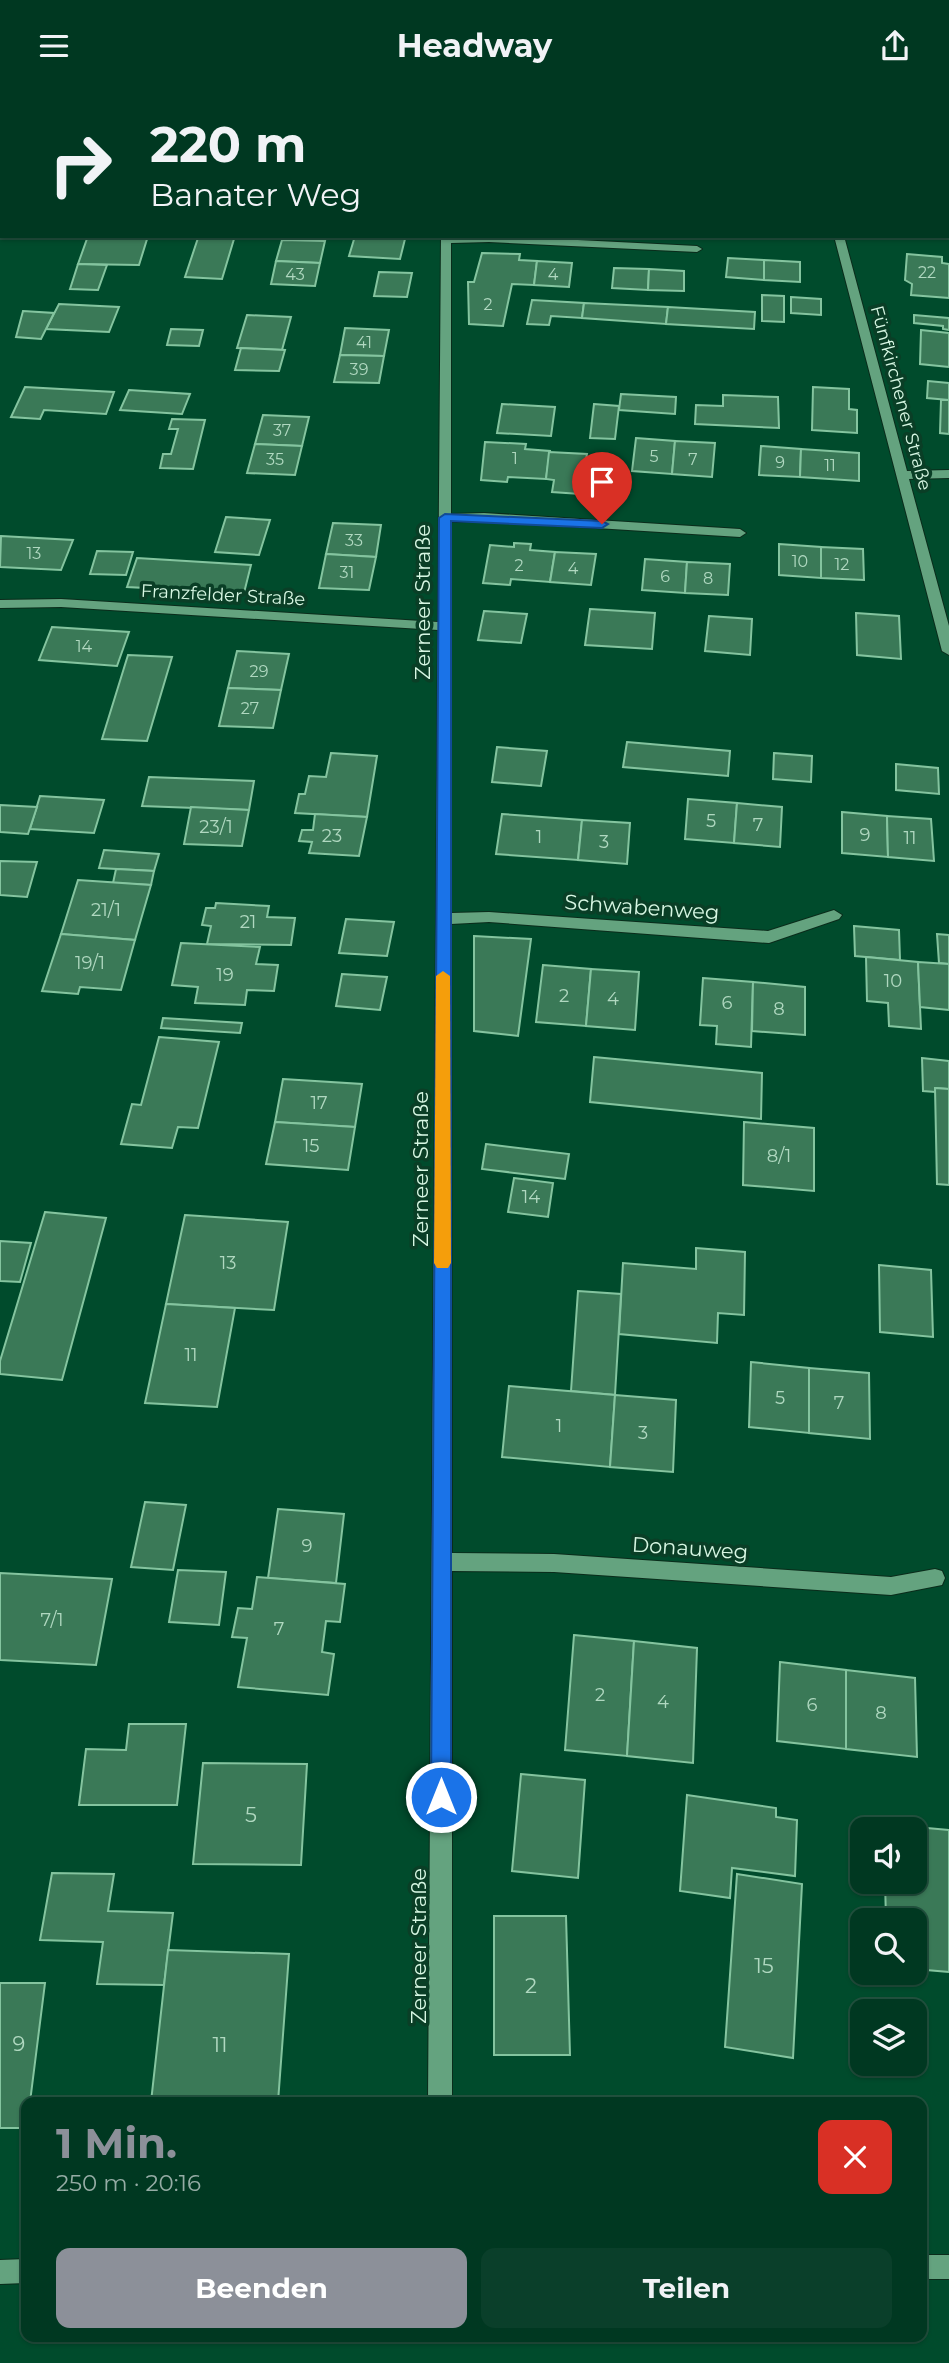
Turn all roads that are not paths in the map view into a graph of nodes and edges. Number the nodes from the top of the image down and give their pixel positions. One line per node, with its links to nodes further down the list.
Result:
1 (446, 238): 3 (street); 6 (street, Zerneer Straße)
2 (840, 238): 5 (street, Fünfkirchener Straße)
3 (697, 249)
4 (949, 474): 5 (street)
5 (904, 475): 10 (street, Fünfkirchener Straße)
6 (445, 518): 7 (street); 9 (street, Zerneer Straße)
7 (740, 533)
8 (0, 604): 9 (street, Franzfelder Straße)
9 (445, 626): 12 (street, Zerneer Straße)
10 (949, 650)
11 (834, 915): 12 (street, Schwabenweg)
12 (443, 919): 13 (street, Zerneer Straße)
13 (441, 1562): 14 (street, Donauweg); 15 (street, Zerneer Straße)
14 (935, 1578)
15 (440, 2097)
16 (927, 2267): 17 (street)
17 (949, 2267)
18 (21, 2271): 19 (street)
19 (0, 2272)

